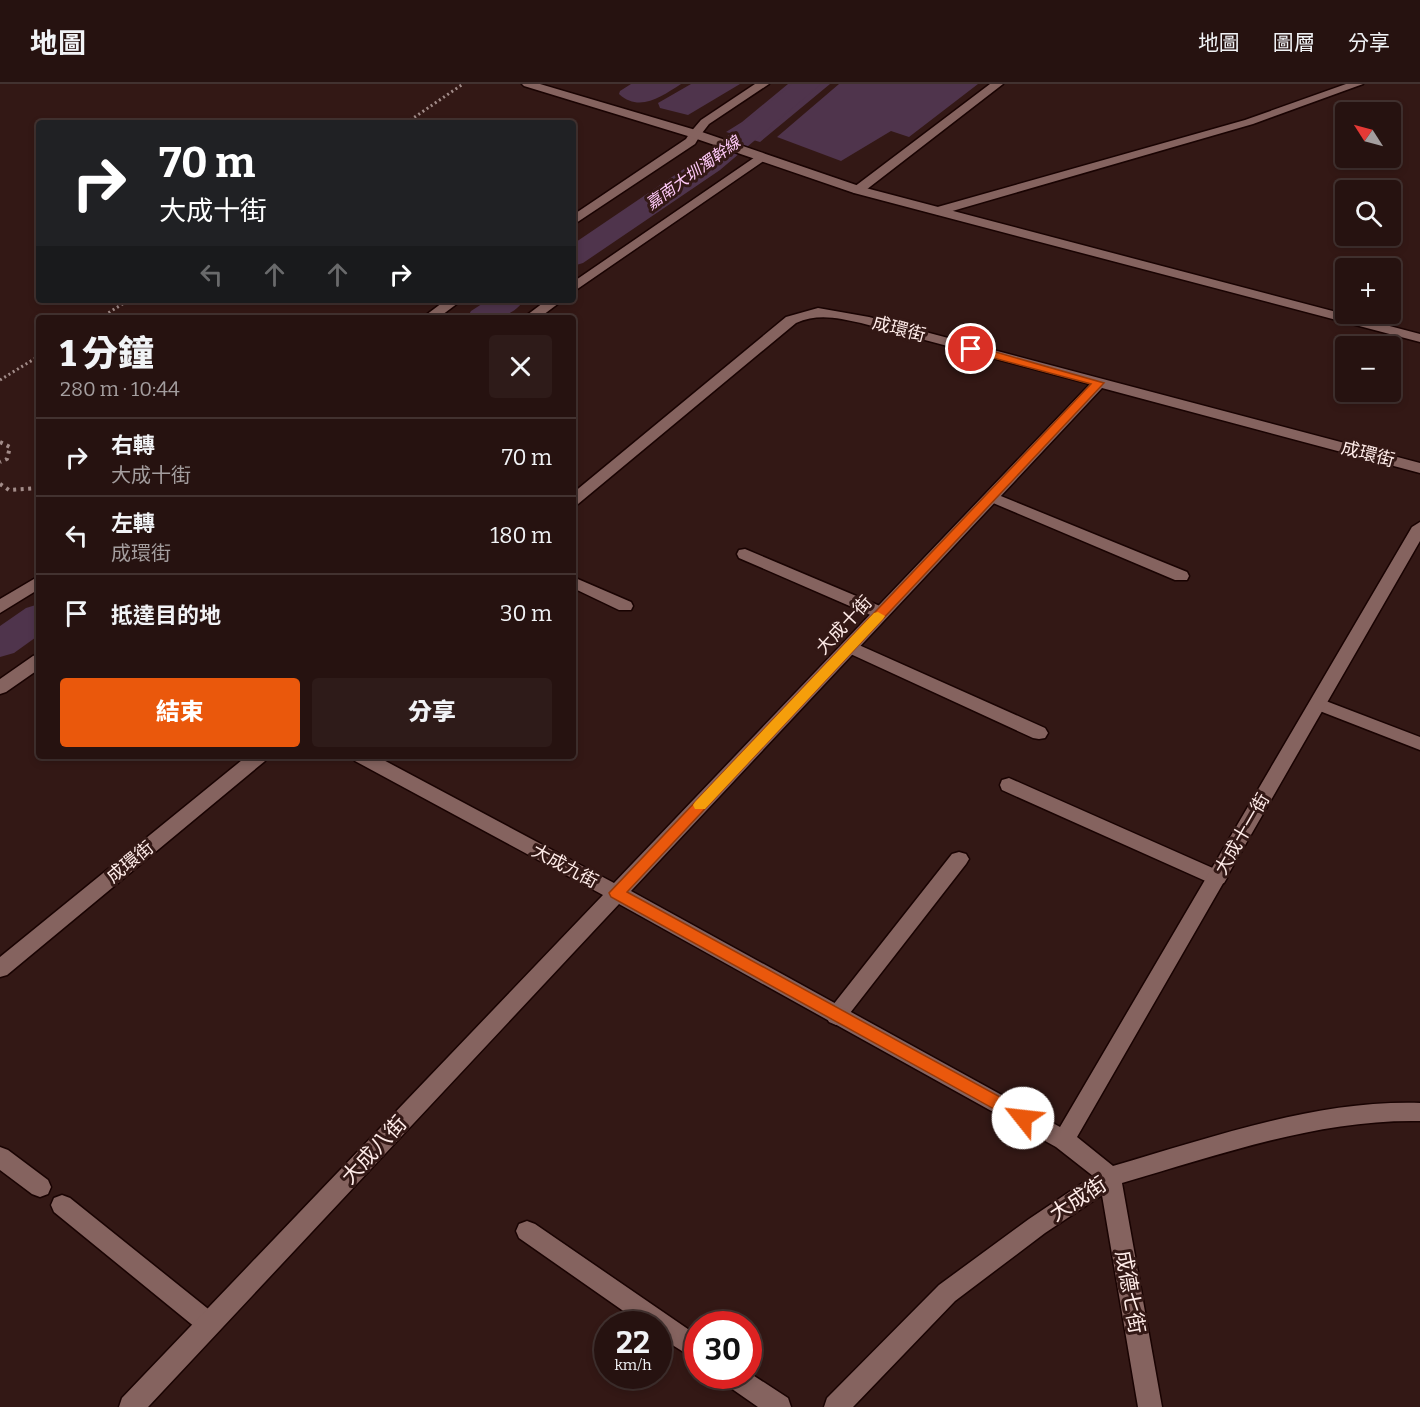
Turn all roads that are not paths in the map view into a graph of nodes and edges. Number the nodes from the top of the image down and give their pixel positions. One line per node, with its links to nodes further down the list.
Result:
1 (528, 84): 5 (street)
2 (763, 84): 5 (street)
3 (997, 84): 7 (street)
4 (1357, 84): 8 (street)
5 (694, 134): 6 (street); 9 (street)
6 (755, 155): 7 (street); 10 (street)
7 (858, 190): 8 (street)
8 (938, 211): 15 (street)
9 (576, 219)
10 (576, 286)
11 (451, 303): 13 (street)
12 (552, 303): 14 (street)
13 (433, 315)
14 (534, 315)
15 (1420, 338)
16 (1099, 383): 17 (street, 成環街); 18 (street, 大成十街); 19 (street, 成環街)
17 (1420, 468)
18 (991, 497): 22 (street); 27 (street, 大成十街)
19 (576, 499)
20 (1420, 527): 31 (street, 大成十一街)
21 (745, 554): 27 (street)
22 (1181, 576)
23 (36, 582): 26 (street)
24 (576, 583): 25 (street)
25 (625, 606)
26 (0, 607)
27 (881, 613): 28 (street, 大成十街)
28 (850, 647): 32 (street); 39 (street, 大成十街)
29 (36, 662): 30 (street)
30 (0, 687)
31 (1318, 704): 33 (street); 38 (street, 大成十一街)
32 (1039, 733)
33 (1420, 744)
34 (255, 759): 40 (street, 成環街)
35 (367, 759): 39 (street, 大成九街)
36 (1009, 785): 38 (street)
37 (959, 859): 41 (street)
38 (1216, 878): 43 (street, 大成十一街)
39 (617, 893): 41 (street, 大成九街); 49 (street, 大成八街)
40 (0, 969)
41 (836, 1016): 43 (street, 大成九街)
42 (1420, 1112): 45 (street, 大成街)
43 (1064, 1140): 45 (street, 大成九街)
44 (0, 1157): 46 (street)
45 (1110, 1177): 54 (street, 大成街); 55 (street, 成德七街)
46 (40, 1187)
47 (62, 1205): 49 (street)
48 (527, 1231): 50 (street)
49 (209, 1324): 52 (street, 大成八街)
50 (684, 1340)
51 (753, 1389): 53 (street)
52 (132, 1407)
53 (779, 1407)
54 (836, 1407)
55 (1150, 1407)

